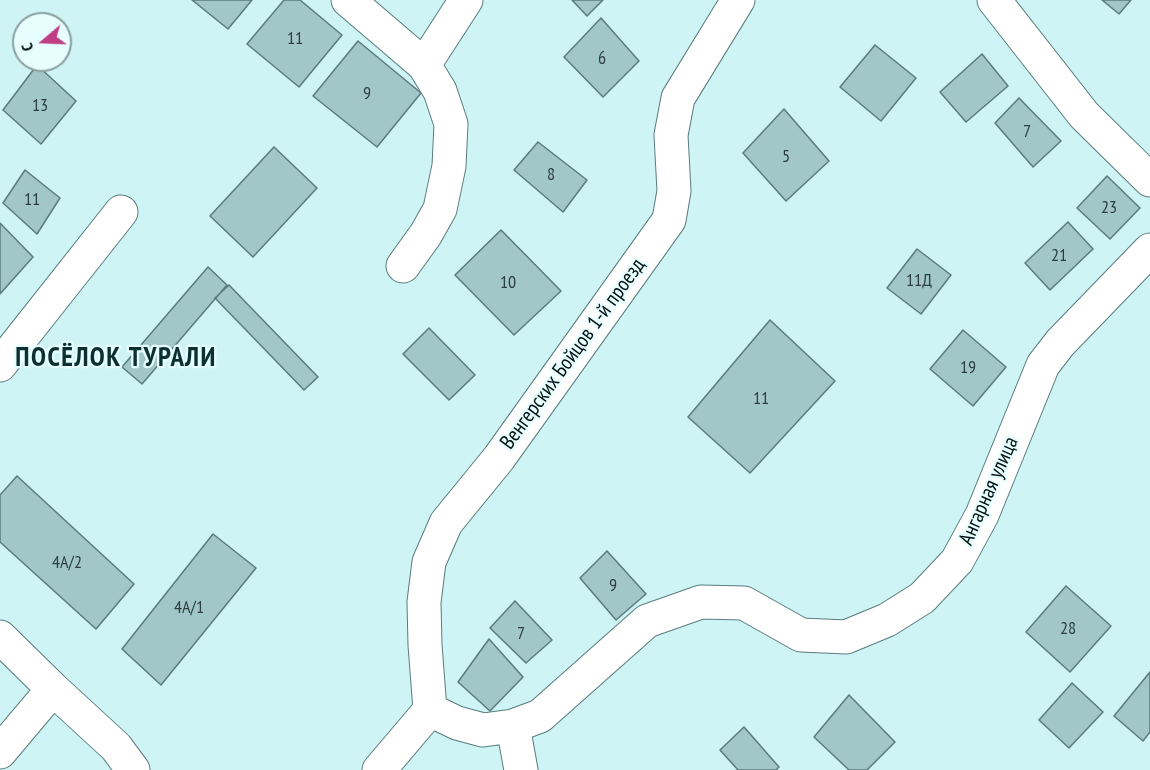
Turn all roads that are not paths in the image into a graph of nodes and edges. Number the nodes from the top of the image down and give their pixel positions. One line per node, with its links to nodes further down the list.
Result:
1 (348, 0): 5 (street)
2 (465, 0): 5 (street)
3 (738, 0): 13 (street, Венгерских Бойцов 1-й проезд)
4 (994, 0): 6 (street)
5 (424, 65): 9 (street)
6 (1150, 180)
7 (121, 212): 10 (street)
8 (1150, 250): 14 (street, Ангарная улица)
9 (403, 266)
10 (0, 365)
11 (0, 637): 12 (street)
12 (52, 689): 15 (street); 16 (street)
13 (430, 710): 14 (street, Ангарная улица); 17 (street)
14 (513, 726): 18 (street)
15 (0, 752)
16 (133, 770)
17 (379, 770)
18 (521, 770)

